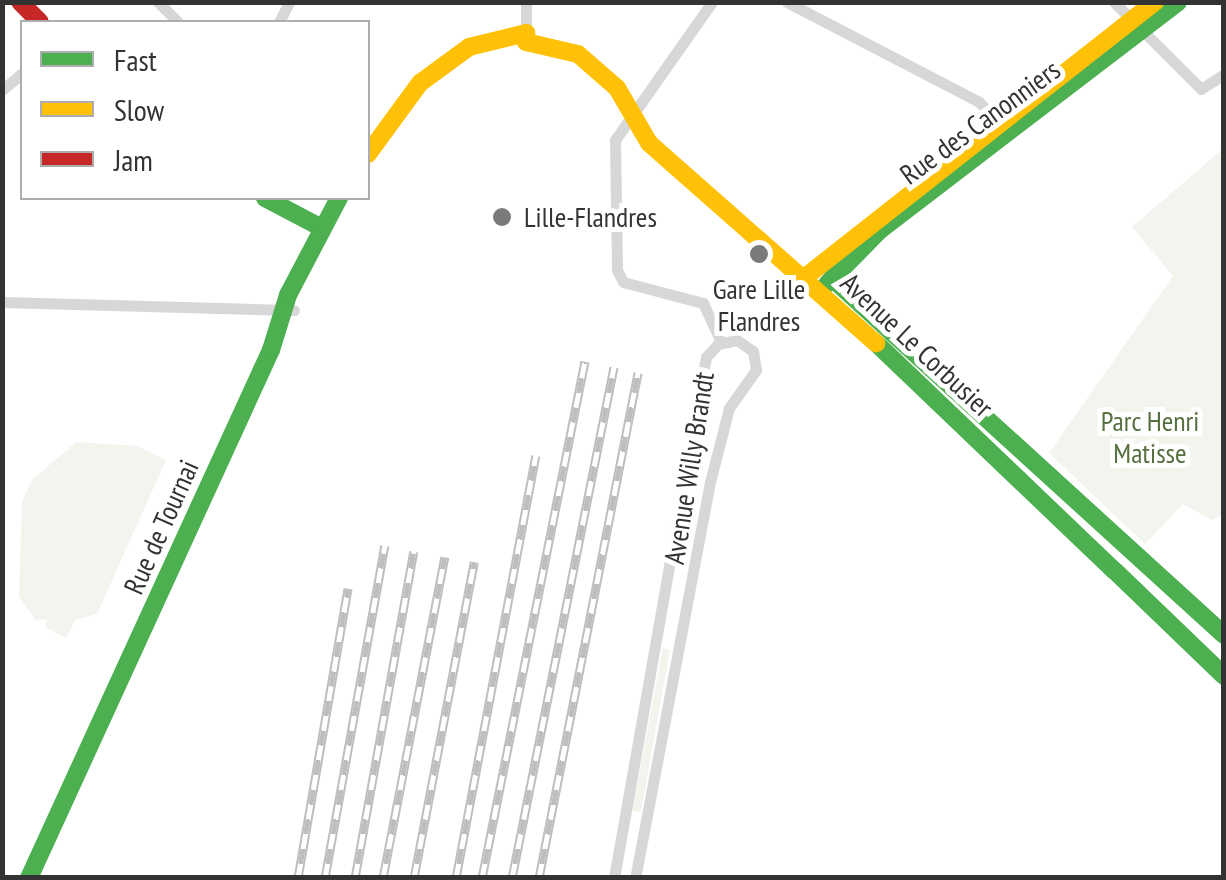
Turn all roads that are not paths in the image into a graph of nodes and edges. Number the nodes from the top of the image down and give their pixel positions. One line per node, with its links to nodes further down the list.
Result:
1 (158, 2): 9 (street)
2 (526, 2): 11 (street)
3 (712, 2): 13 (street)
4 (786, 2): 8 (street)
5 (1114, 2): 10 (street)
6 (1155, 2): 10 (street, Rue des Canonniers)
7 (1178, 2): 10 (street, Rue des Canonniers)
8 (806, 7): 14 (street)
9 (176, 20)
10 (1138, 25): 12 (street); 14 (street, Rue des Canonniers)
11 (526, 38): 13 (street, Avenue Le Corbusier); 15 (street)
12 (1224, 74)
13 (633, 115): 19 (street, Avenue Le Corbusier); 23 (street)
14 (1005, 129): 19 (street, Rue des Canonniers); 20 (street, Rue des Canonniers)
15 (370, 151)
16 (268, 200): 18 (street)
17 (338, 200): 18 (street, Rue de Tournai)
18 (322, 228): 22 (street, Rue de Tournai)
19 (804, 278): 20 (street, Avenue Le Corbusier)
20 (826, 285): 24 (street, Avenue Le Corbusier); 25 (street, Avenue Le Corbusier, bridge)
21 (2, 302): 22 (street)
22 (288, 309): 26 (street, Rue de Tournai)
23 (722, 342): 27 (street, Avenue Willy Brandt); 28 (street, Avenue Willy Brandt)
24 (1224, 636)
25 (1224, 676)
26 (29, 878)
27 (614, 878)
28 (635, 878)

